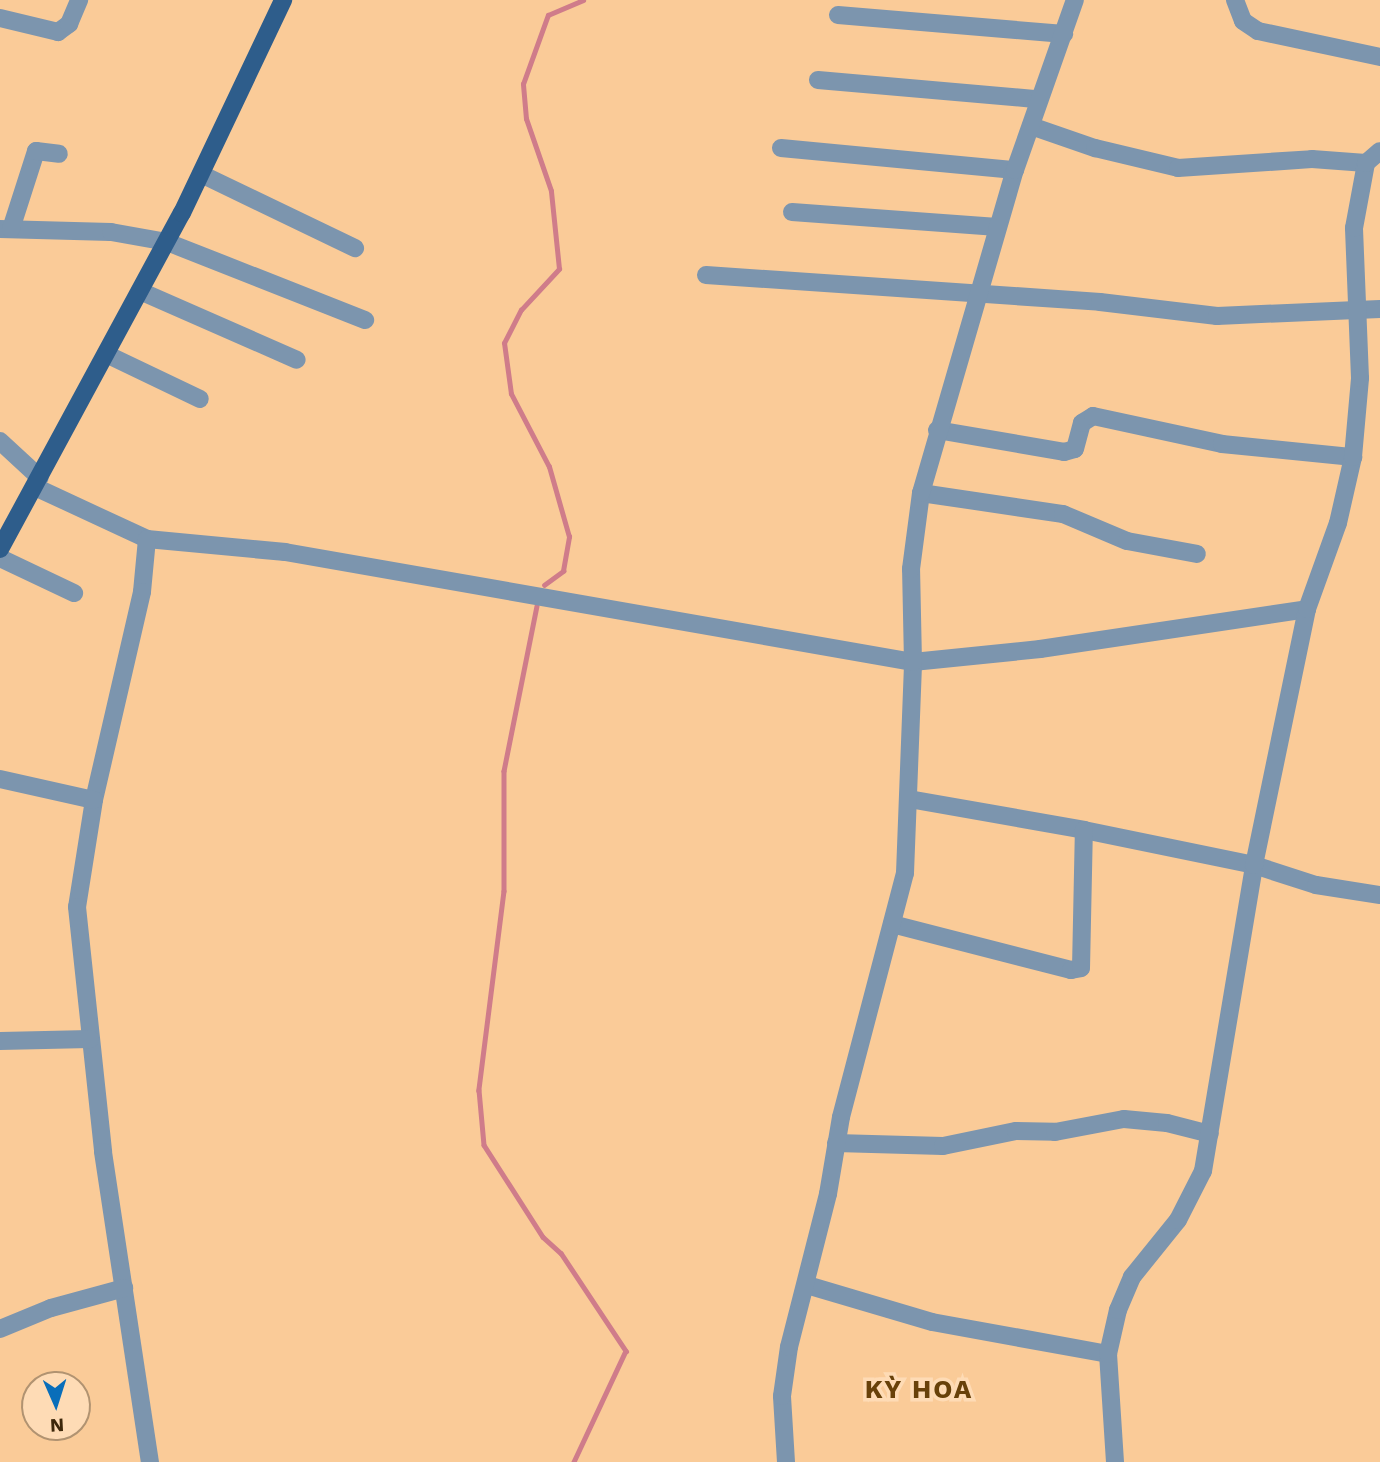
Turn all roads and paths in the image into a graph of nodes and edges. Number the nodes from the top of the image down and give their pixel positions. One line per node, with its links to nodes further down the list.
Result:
1 (79, 0): 6 (street)
2 (282, 0): 16 (main road)
3 (1075, 0): 7 (street)
4 (1235, 0): 8 (street)
5 (838, 15): 7 (street)
6 (0, 18)
7 (1064, 34): 10 (street)
8 (1380, 57)
9 (818, 80): 10 (street)
10 (1037, 99): 11 (street)
11 (1031, 127): 14 (street); 15 (street)
12 (781, 148): 15 (street)
13 (60, 154): 19 (street)
14 (1373, 157): 26 (street)
15 (1015, 170): 18 (street)
16 (201, 174): 20 (main road); 21 (street)
17 (792, 212): 18 (street)
18 (998, 228): 24 (street)
19 (6, 229): 20 (street)
20 (166, 242): 23 (main road); 27 (street)
21 (355, 248)
22 (706, 275): 24 (street)
23 (140, 290): 28 (main road); 29 (street)
24 (978, 294): 26 (street); 31 (street)
25 (1380, 309): 26 (street)
26 (1354, 310): 33 (street)
27 (365, 320)
28 (106, 354): 30 (street); 34 (main road)
29 (297, 360)
30 (200, 399)
31 (937, 430): 33 (street); 35 (street)
32 (0, 441): 34 (street)
33 (1353, 457): 41 (street)
34 (37, 482): 36 (street); 37 (main road)
35 (921, 493): 38 (street); 42 (street)
36 (147, 539): 42 (street); 45 (street)
37 (0, 549)
38 (1196, 554)
39 (0, 558): 40 (street)
40 (74, 593)
41 (1307, 610): 42 (street); 47 (street)
42 (913, 662): 44 (street)
43 (0, 779): 45 (street)
44 (909, 799): 46 (street); 49 (street)
45 (94, 800): 50 (street)
46 (1084, 830): 47 (street); 49 (street)
47 (1254, 865): 48 (street); 52 (street)
48 (1380, 895)
49 (892, 924): 53 (street)
50 (90, 1040): 51 (street); 55 (street)
51 (0, 1041)
52 (1210, 1134): 53 (street); 57 (street)
53 (836, 1143): 54 (street)
54 (807, 1285): 57 (street); 59 (street)
55 (124, 1289): 56 (street); 58 (street)
56 (0, 1329)
57 (1108, 1354): 60 (street)
58 (150, 1462)
59 (786, 1462)
60 (1115, 1462)

